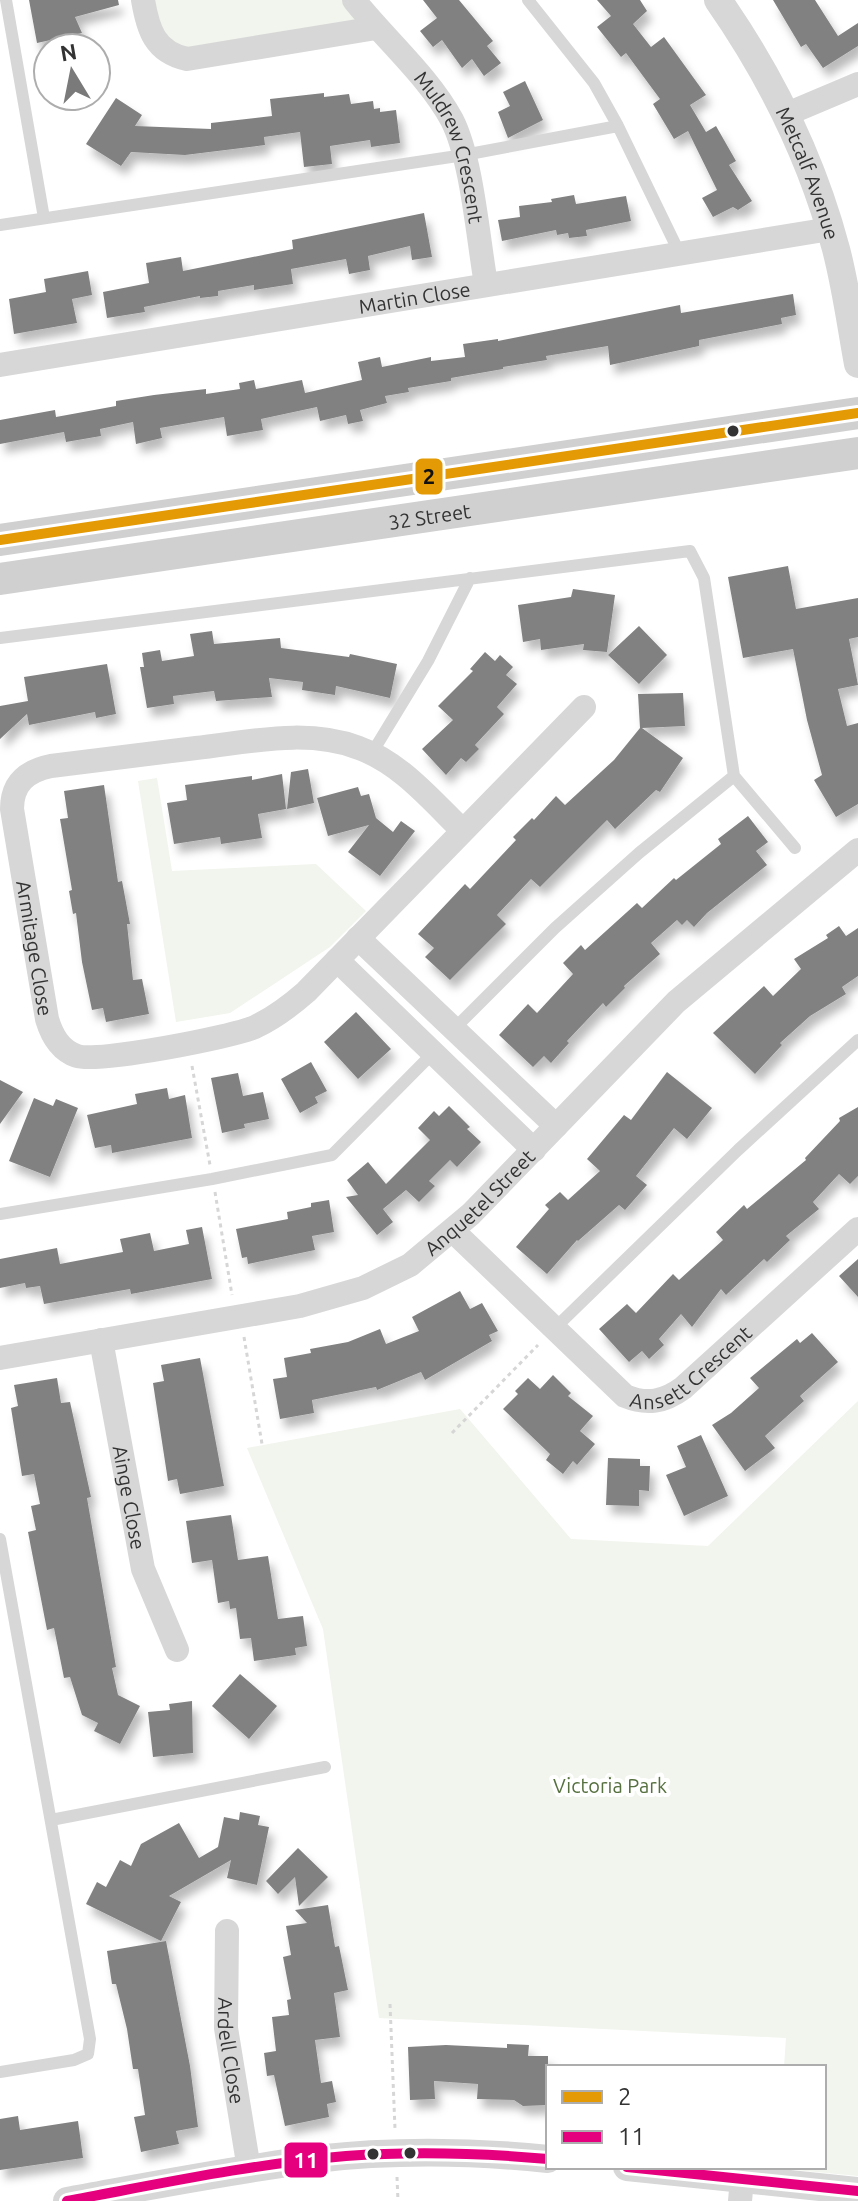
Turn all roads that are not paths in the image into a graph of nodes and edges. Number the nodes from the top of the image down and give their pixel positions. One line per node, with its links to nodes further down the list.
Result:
1 (6, 0): 11 (lane)
2 (143, 0): 6 (street)
3 (354, 0): 6 (street, Muldrew Crescent)
4 (528, 0): 9 (lane)
5 (718, 0): 8 (street, Metcalf Avenue)
6 (376, 28): 10 (street, Muldrew Crescent)
7 (858, 84): 8 (street)
8 (787, 114): 13 (street, Metcalf Avenue)
9 (618, 126): 10 (lane); 14 (lane)
10 (464, 155): 11 (lane); 15 (street, Muldrew Crescent)
11 (44, 218): 12 (lane)
12 (0, 225)
13 (830, 229): 14 (street, Martin Close); 16 (street, Metcalf Avenue)
14 (680, 254): 15 (street, Martin Close)
15 (486, 284): 17 (street, Martin Close)
16 (858, 364)
17 (0, 365)
18 (858, 413): 20 (main road, 32 Street)
19 (858, 453): 22 (main road, 32 Street)
20 (0, 540)
21 (470, 578): 23 (lane); 25 (lane); 26 (lane)
22 (0, 579)
23 (0, 638)
24 (584, 707): 27 (street, Armitage Close)
25 (372, 753): 27 (street, Armitage Close); 31 (street, Armitage Close)
26 (734, 776): 28 (lane); 32 (lane)
27 (463, 831): 30 (street, Armitage Close)
28 (795, 848)
29 (858, 850): 35 (street, Anquetel Street)
30 (358, 938): 31 (street, Armitage Close); 32 (street)
31 (337, 960): 34 (street)
32 (455, 1028): 34 (street); 35 (street)
33 (858, 1040): 40 (lane)
34 (433, 1053): 36 (street); 37 (lane)
35 (556, 1126): 36 (street, Anquetel Street)
36 (534, 1150): 39 (street, Anquetel Street)
37 (0, 1214)
38 (858, 1229): 40 (street, Ansett Crescent)
39 (453, 1231): 40 (street, Ansett Crescent); 41 (street, Anquetel Street)
40 (555, 1328)
41 (101, 1340): 42 (street, Anquetel Street); 44 (street, Ainge Close)
42 (0, 1358)
43 (0, 1539): 46 (lane)
44 (177, 1650)
45 (325, 1767): 46 (lane)
46 (51, 1820): 48 (lane)
47 (227, 1931): 50 (street, Ardell Close)
48 (0, 2072)
49 (546, 2159): 50 (street)
50 (249, 2169): 54 (street)
51 (637, 2169): 52 (street)
52 (741, 2190): 53 (street)
53 (858, 2191)
54 (119, 2196): 55 (street)
55 (67, 2201)

